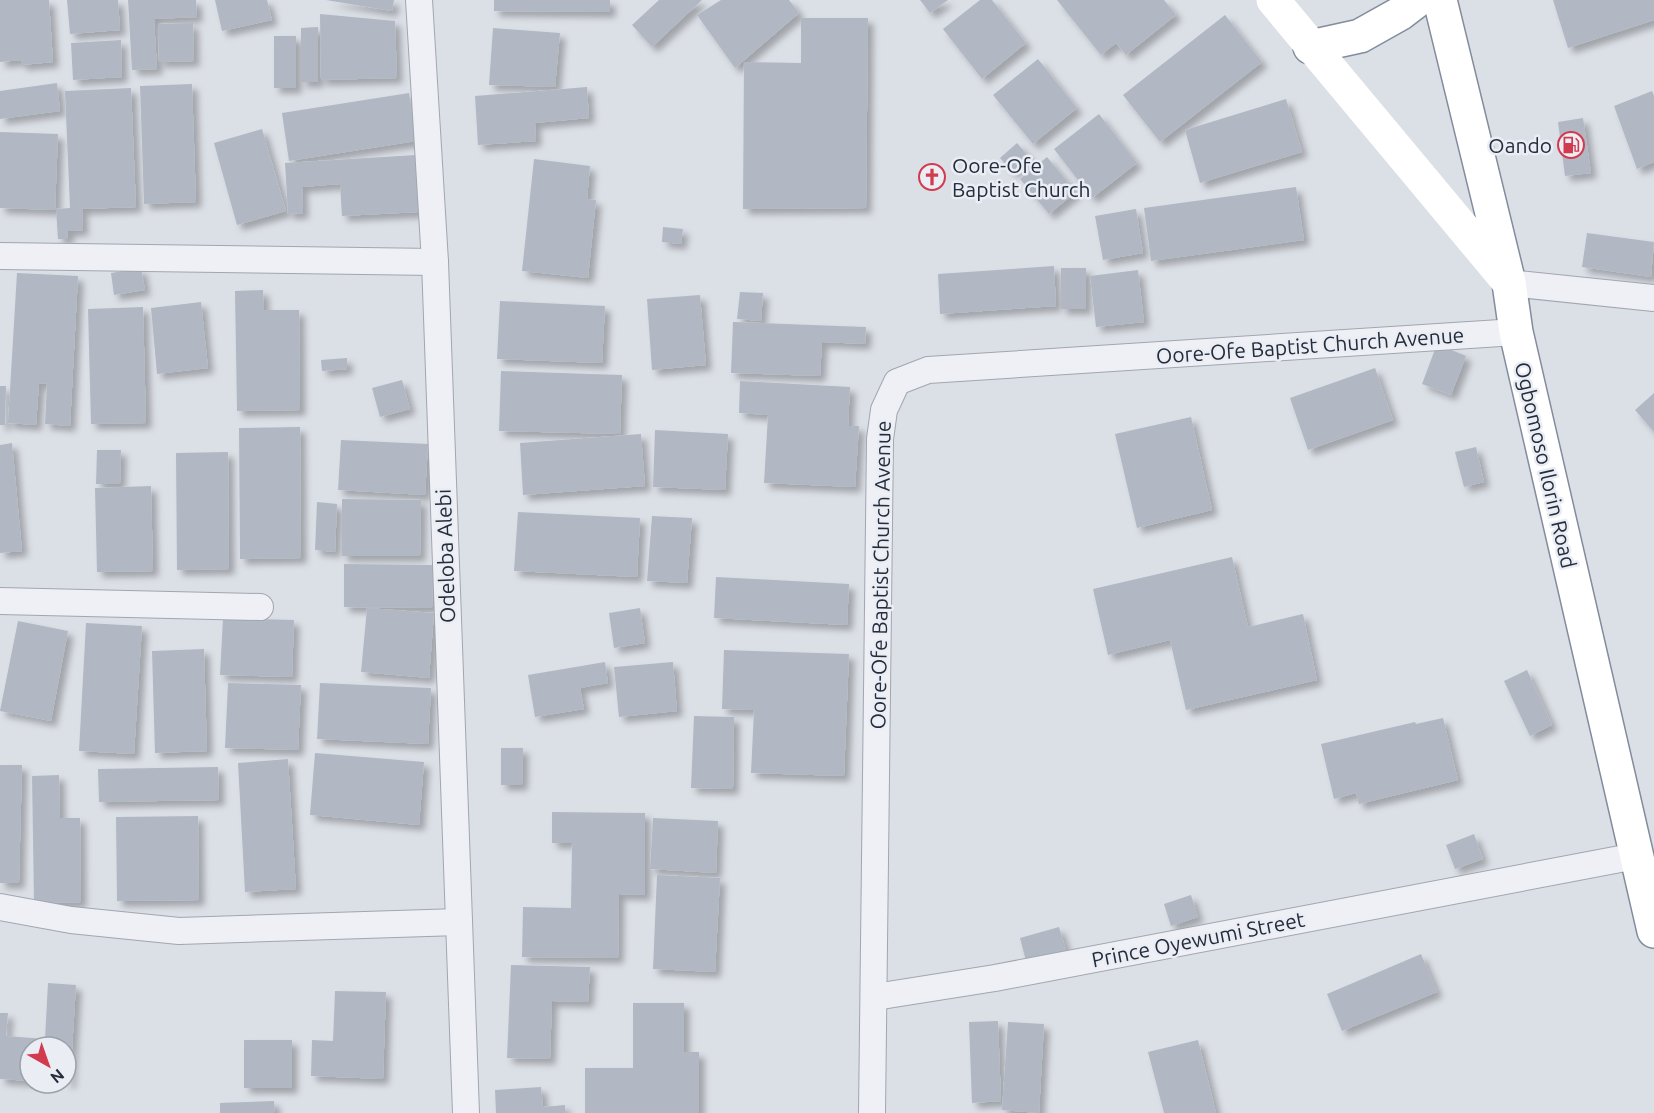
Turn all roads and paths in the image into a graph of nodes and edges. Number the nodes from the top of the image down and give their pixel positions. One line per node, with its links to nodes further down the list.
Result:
1 (419, 0): 7 (street, Odeloba Alebi)
2 (1273, 0): 5 (main road)
3 (1418, 0): 5 (main road)
4 (1440, 0): 8 (main road, Ogbomoso Ilorin Road)
5 (1310, 47): 8 (main road)
6 (0, 256): 7 (street)
7 (435, 262): 15 (street, Odeloba Alebi)
8 (1509, 283): 9 (street); 10 (main road, Ogbomoso Ilorin Road)
9 (1654, 298)
10 (1516, 332): 13 (main road, Ogbomoso Ilorin Road); 17 (street, Oore-Ofe Baptist Church Avenue)
11 (0, 601): 12 (street)
12 (260, 607)
13 (1636, 856): 16 (main road, Ogbomoso Ilorin Road); 17 (street, Prince Oyewumi Street)
14 (0, 907): 15 (street)
15 (459, 922): 18 (street, Odeloba Alebi)
16 (1654, 931)
17 (874, 997): 19 (street)
18 (466, 1113)
19 (872, 1113)

